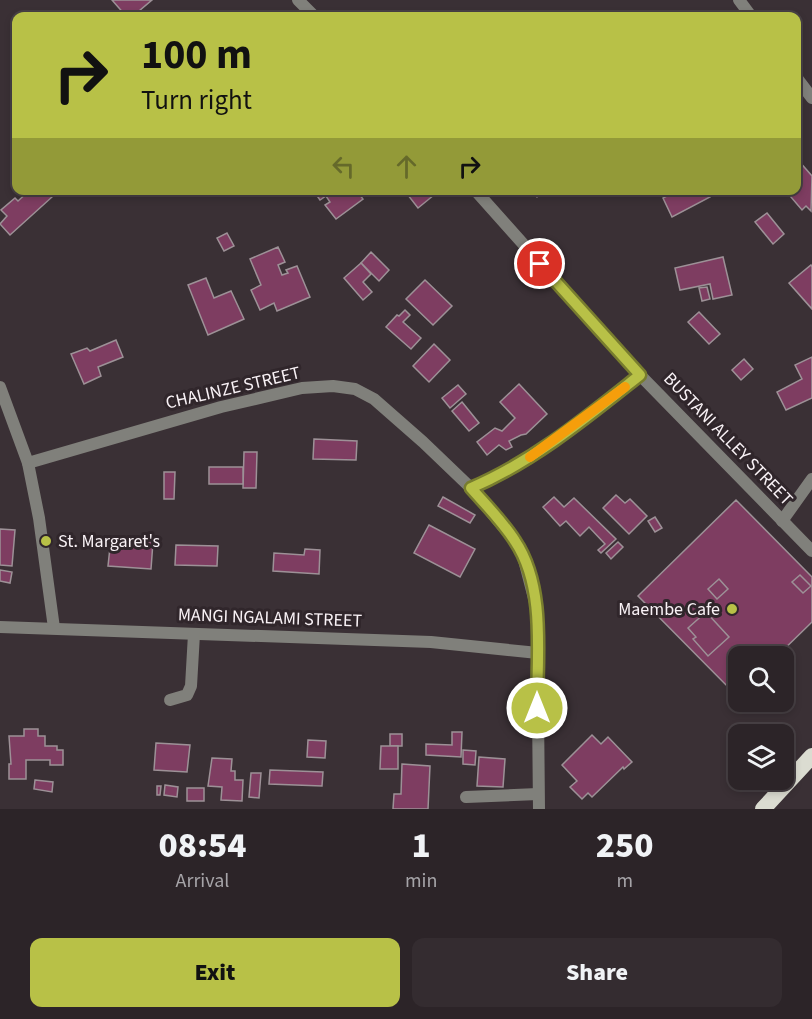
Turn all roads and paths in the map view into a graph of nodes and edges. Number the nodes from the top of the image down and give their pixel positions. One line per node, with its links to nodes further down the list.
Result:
1 (298, 0): 2 (street)
2 (310, 12)
3 (801, 84): 4 (street)
4 (812, 98)
5 (479, 195): 6 (street, BUSTANI ALLEY STREET)
6 (640, 375): 10 (street); 11 (street, BUSTANI ALLEY STREET)
7 (0, 387): 8 (street)
8 (28, 463): 10 (street, CHALINZE STREET); 14 (street)
9 (812, 479): 11 (street)
10 (471, 488): 16 (street, CHALINZE STREET)
11 (782, 521): 12 (street, BUSTANI ALLEY STREET)
12 (812, 551)
13 (0, 627): 14 (street, MANGI NGALAMI STREET)
14 (54, 628): 15 (street, MANGI NGALAMI STREET)
15 (194, 634): 16 (street, MANGI NGALAMI STREET); 17 (street)
16 (538, 653): 19 (street, CHALINZE STREET)
17 (170, 700)
18 (812, 756): 22 (highway)
19 (538, 794): 20 (street); 21 (street, CHALINZE STREET)
20 (466, 797)
21 (539, 809)
22 (763, 809)

